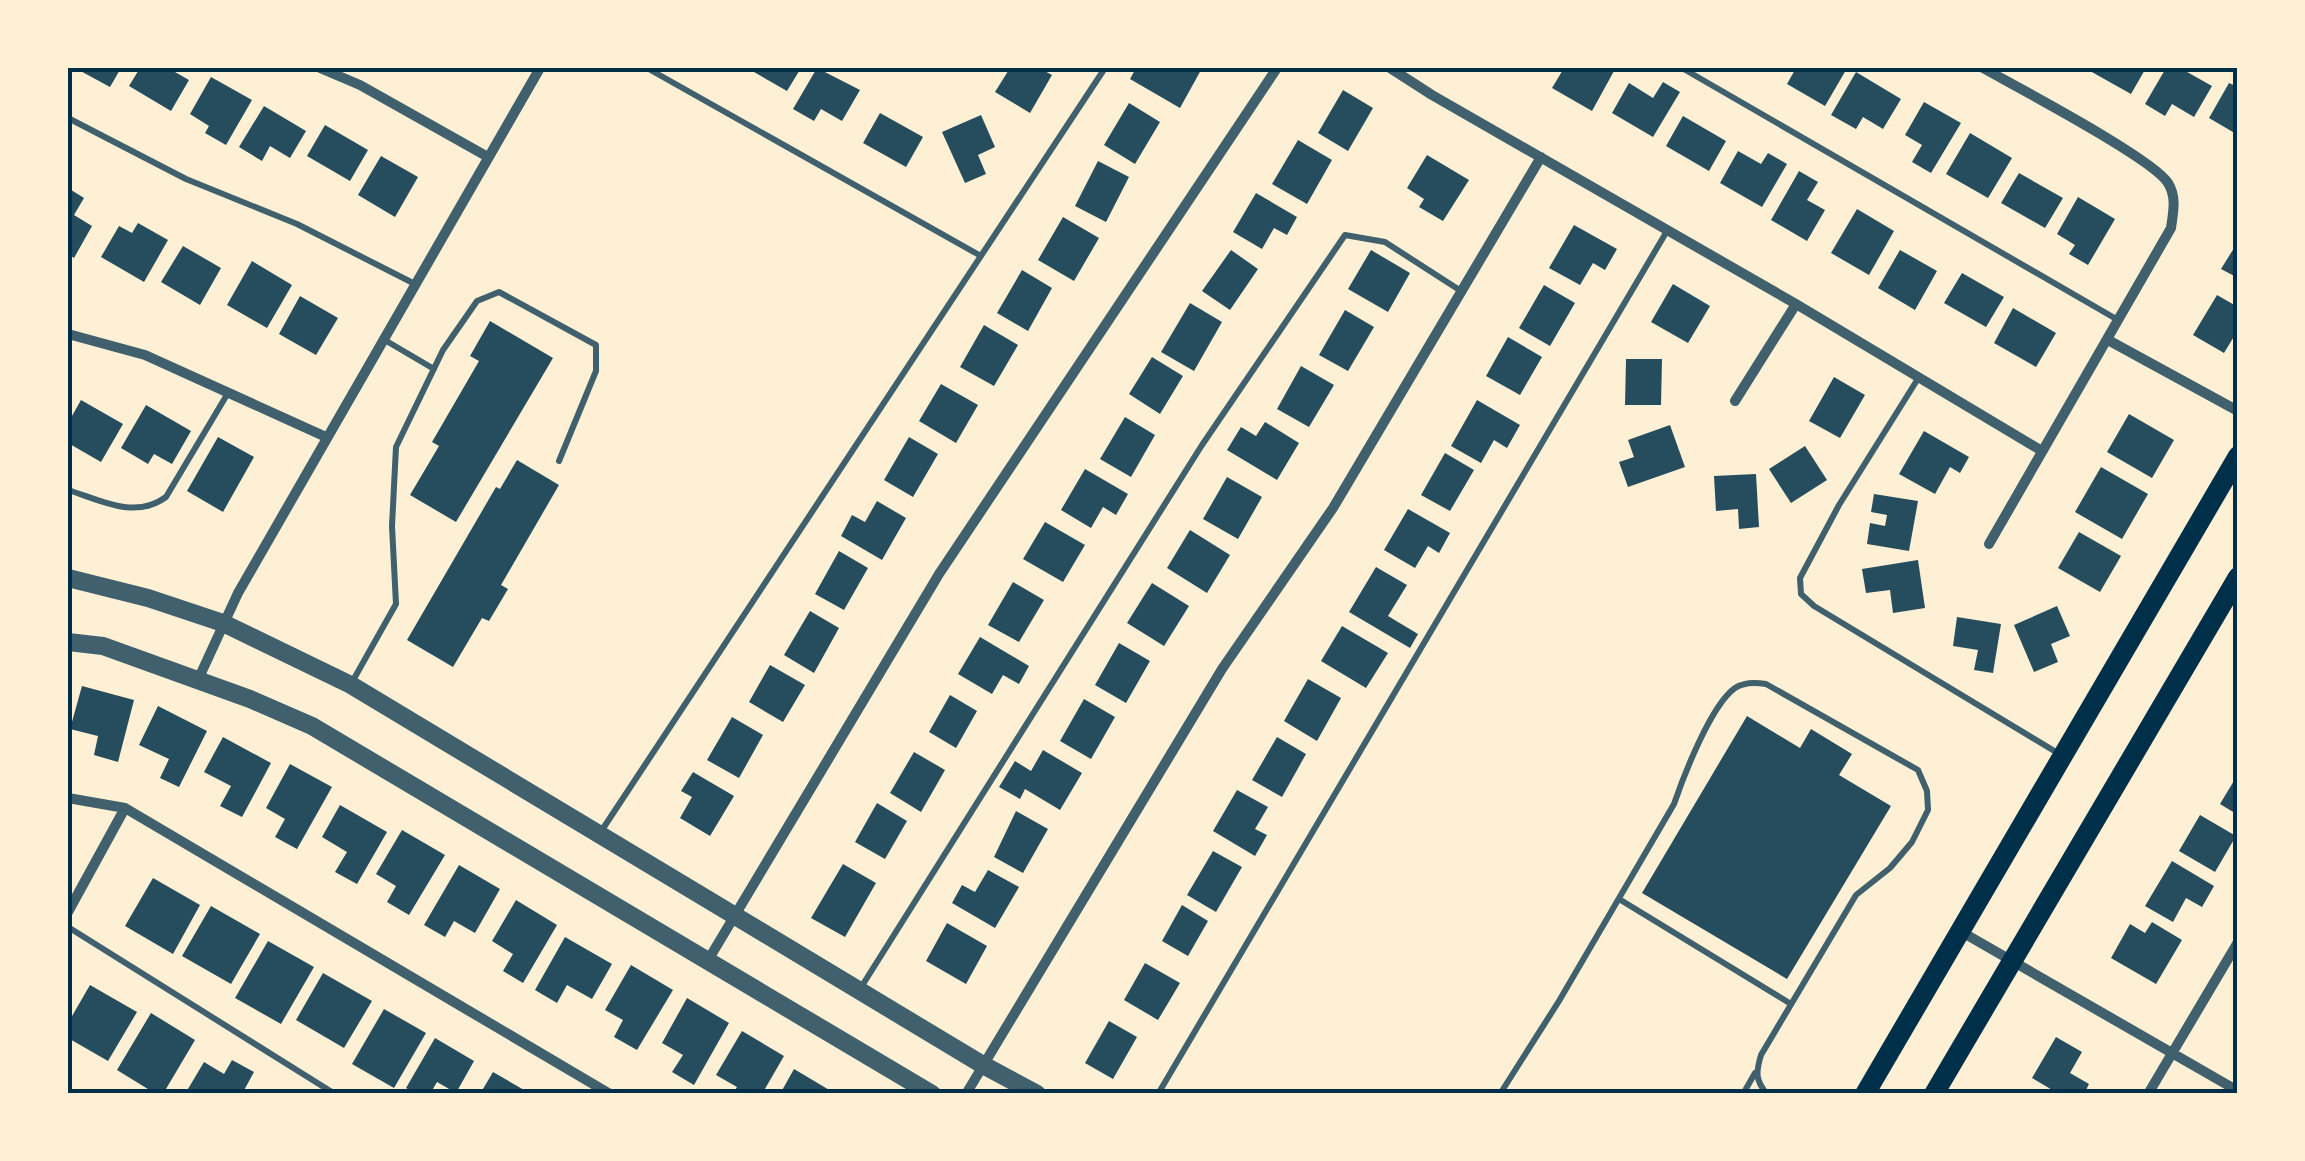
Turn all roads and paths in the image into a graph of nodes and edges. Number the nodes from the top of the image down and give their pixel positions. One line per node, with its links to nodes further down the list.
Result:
1 (320, 68): 10 (street)
2 (540, 68): 10 (street)
3 (647, 68): 13 (lane)
4 (1105, 68): 13 (lane)
5 (1277, 68): 44 (street)
6 (1390, 68): 11 (street)
7 (1682, 68): 17 (lane)
8 (1983, 68): 17 (street)
9 (68, 118): 14 (lane)
10 (488, 157): 14 (street)
11 (1542, 157): 12 (street); 15 (street)
12 (1668, 230): 16 (street); 61 (lane)
13 (981, 256): 41 (lane)
14 (414, 284): 19 (street)
15 (1461, 291): 50 (lane); 53 (street)
16 (1796, 304): 22 (street); 24 (street)
17 (2119, 320): 20 (street)
18 (68, 334): 23 (street)
19 (383, 338): 21 (lane); 26 (street)
20 (2108, 340): 25 (street); 27 (street)
21 (434, 369): 29 (lane); 37 (lane)
22 (1918, 377): 27 (street); 38 (lane)
23 (228, 393): 26 (street); 30 (lane)
24 (1735, 401)
25 (2238, 411)
26 (326, 438): 34 (street)
27 (2042, 451): 31 (street)
28 (2238, 456): 38 (main road)
29 (558, 462)
30 (68, 490)
31 (1989, 544)
32 (2238, 577): 48 (main road)
33 (68, 578): 34 (street)
34 (223, 622): 36 (street); 37 (street)
35 (68, 642): 36 (street)
36 (198, 682): 49 (street)
37 (351, 686): 41 (street)
38 (2062, 755): 46 (main road)
39 (68, 798): 40 (street)
40 (125, 808): 43 (street); 57 (street)
41 (600, 834): 44 (street)
42 (1619, 899): 51 (lane); 51 (lane); 62 (lane)
43 (68, 912)
44 (735, 915): 49 (street); 50 (street)
45 (68, 927): 56 (lane)
46 (1960, 931): 48 (street); 65 (main road)
47 (2238, 942): 52 (street)
48 (2012, 960): 52 (street); 66 (main road)
49 (707, 962): 58 (street)
50 (860, 990): 53 (street)
51 (1791, 1004): 54 (lane)
52 (2172, 1053): 55 (street); 67 (street)
53 (983, 1065): 59 (street); 60 (street)
54 (1756, 1072): 63 (lane); 64 (lane)
55 (2238, 1092)
56 (335, 1094)
57 (610, 1094)
58 (932, 1094)
59 (966, 1094)
60 (1037, 1094)
61 (1158, 1094)
62 (1500, 1094)
63 (1743, 1094)
64 (1767, 1094)
65 (1864, 1094)
66 (1934, 1094)
67 (2148, 1094)

